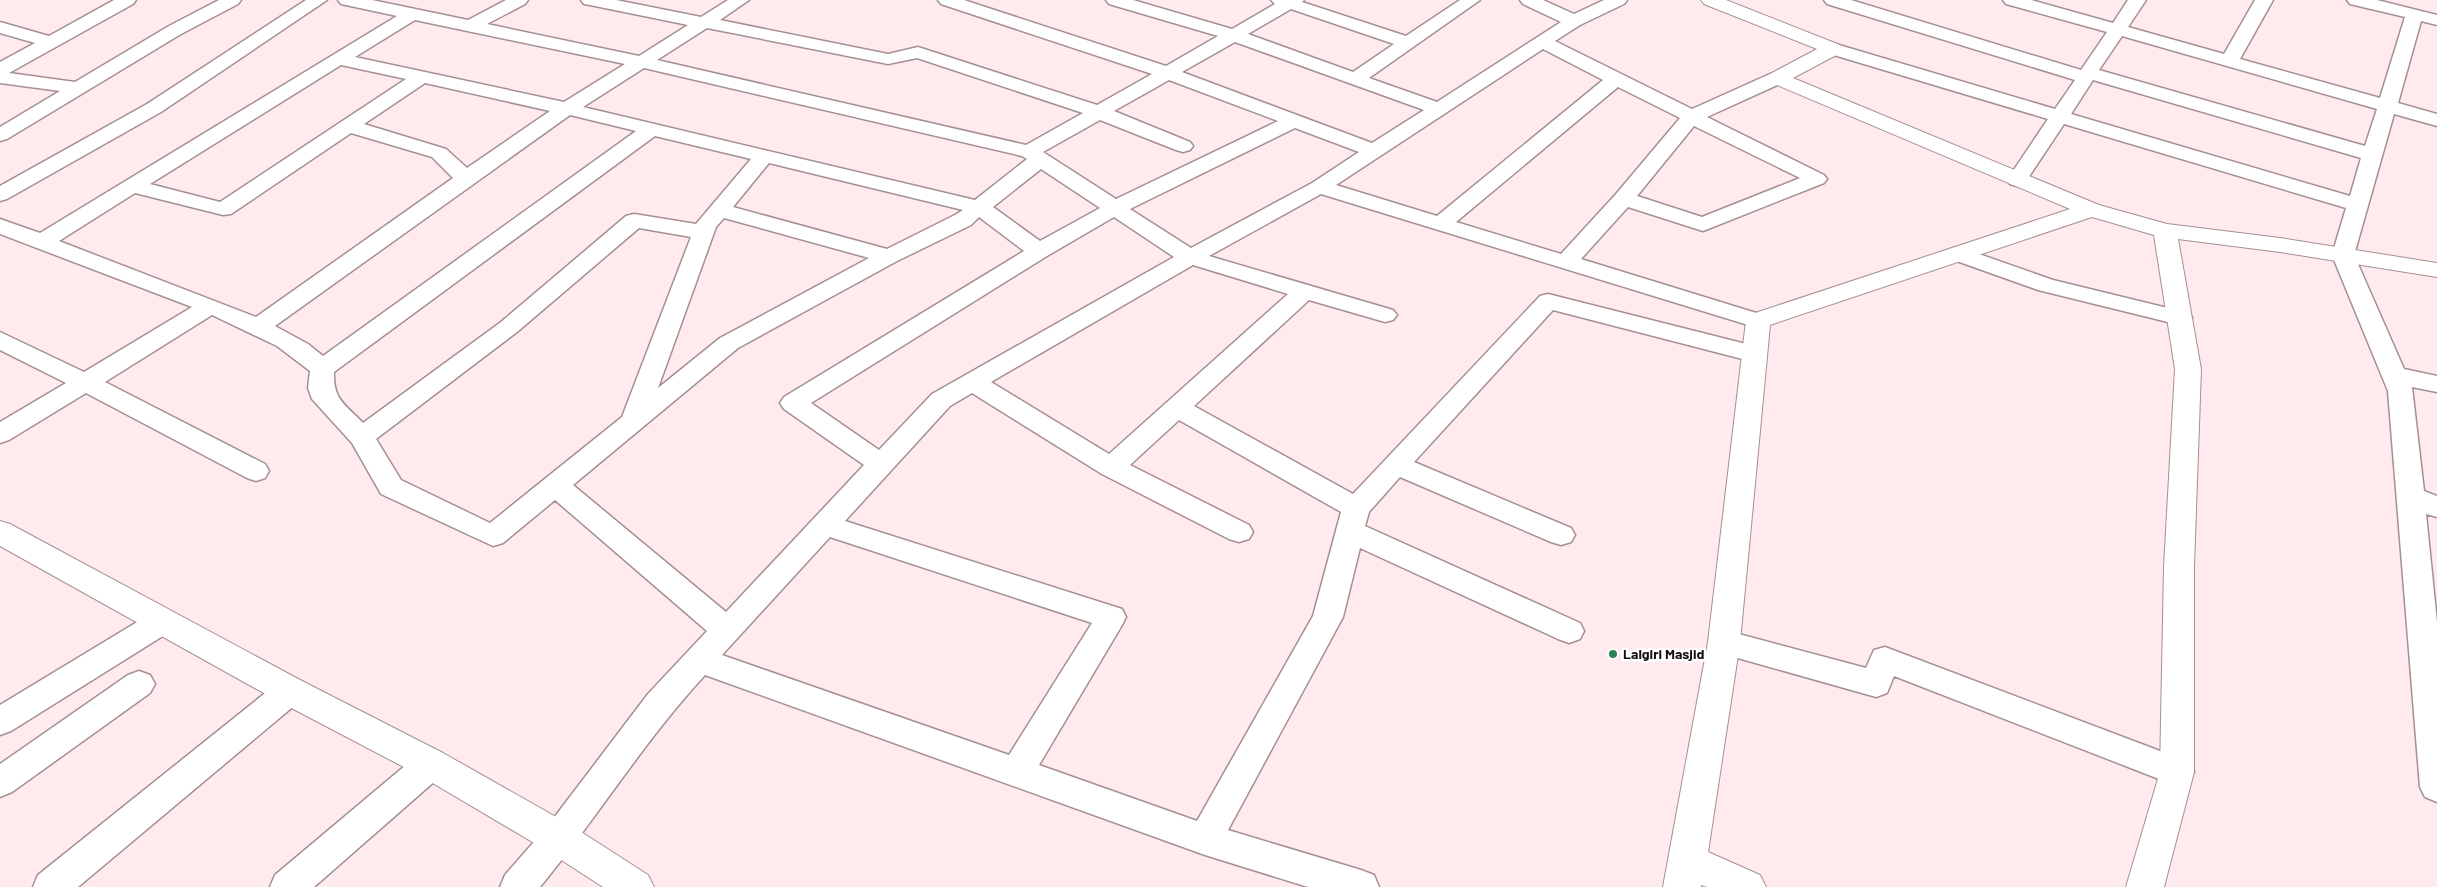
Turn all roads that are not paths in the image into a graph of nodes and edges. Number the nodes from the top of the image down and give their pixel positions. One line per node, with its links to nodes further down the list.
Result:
1 (232, 0): 45 (street)
2 (318, 0): 66 (street)
3 (346, 0): 21 (street)
4 (519, 0): 26 (street)
5 (590, 0): 25 (street)
6 (740, 0): 25 (street)
7 (949, 0): 38 (street)
8 (1115, 0): 29 (street)
9 (1529, 0): 24 (street)
10 (1618, 0): 24 (street)
11 (1710, 0): 33 (street)
12 (1833, 0): 39 (street)
13 (2015, 0): 28 (street)
14 (2137, 0): 28 (street)
15 (2264, 0): 35 (street)
16 (2356, 0): 22 (street)
17 (1288, 1): 29 (street); 32 (street)
18 (112, 2): 30 (street)
19 (1441, 3): 20 (street)
20 (1465, 4): 32 (street)
21 (407, 8): 26 (street); 34 (street)
22 (2414, 15): 23 (street); 46 (street)
23 (2437, 20)
24 (1574, 21): 31 (street)
25 (705, 23): 36 (street); 49 (street)
26 (470, 26): 36 (street)
27 (0, 28): 30 (street)
28 (2117, 30): 35 (street); 39 (street)
29 (1233, 35): 38 (street); 43 (street)
30 (50, 42): 37 (street)
31 (1542, 42): 44 (street); 47 (street)
32 (1408, 43): 43 (street)
33 (1833, 49): 42 (street); 51 (street)
34 (338, 59): 41 (street); 64 (street)
35 (2229, 61): 46 (street)
36 (642, 62): 48 (street); 59 (street)
37 (0, 70)
38 (1168, 73): 49 (street); 53 (street)
39 (2087, 75): 51 (street); 60 (street)
40 (0, 77): 45 (street)
41 (422, 77): 48 (street); 54 (street)
42 (1777, 78): 50 (street); 63 (street)
43 (1355, 79): 47 (street)
44 (1616, 79): 50 (street); 73 (street)
45 (80, 88): 56 (street)
46 (2387, 106): 52 (street); 60 (street)
47 (1439, 108): 58 (street)
48 (568, 109): 55 (street); 62 (street)
49 (1098, 112): 57 (street); 59 (street)
50 (1692, 116): 67 (street); 67 (street)
51 (2060, 116): 63 (street); 68 (street)
52 (2437, 120)
53 (1294, 121): 58 (street); 70 (street)
54 (348, 126): 62 (street); 64 (street)
55 (652, 129): 61 (street); 93 (street)
56 (0, 135)
57 (1183, 146)
58 (1374, 152): 65 (street)
59 (1034, 155): 69 (street); 70 (street)
60 (2373, 155): 68 (street)
61 (764, 156): 69 (street); 71 (street)
62 (466, 178): 90 (street)
63 (2017, 180): 72 (street)
64 (132, 186): 77 (street)
65 (1320, 187): 73 (street); 82 (street)
66 (0, 195)
67 (1624, 199): 83 (street)
68 (2358, 205): 80 (street)
69 (979, 207): 78 (street); 81 (street)
70 (1115, 208): 78 (street); 82 (street)
71 (719, 210): 76 (street); 81 (street)
72 (2091, 210): 75 (street); 79 (street)
73 (1440, 224): 83 (street)
74 (0, 226): 77 (street)
75 (2165, 231): 80 (street); 88 (street)
76 (704, 232): 99 (street); 101 (street)
77 (41, 242): 86 (street)
78 (1039, 251): 102 (street)
79 (1959, 254): 88 (street); 89 (street)
80 (2343, 255): 84 (street); 94 (street)
81 (889, 256): 99 (street)
82 (1190, 257): 85 (street); 96 (street)
83 (1566, 262): 89 (street)
84 (2437, 270)
85 (1304, 292): 87 (street); 98 (street)
86 (211, 306): 90 (street); 95 (street)
87 (1385, 315)
88 (2180, 318): 126 (street)
89 (1758, 321): 92 (street)
90 (259, 326): 93 (street)
91 (0, 340): 95 (street)
92 (1754, 354): 103 (street); 117 (street)
93 (322, 369): 101 (street)
94 (2394, 375): 97 (street); 107 (street)
95 (85, 382): 100 (street); 105 (street)
96 (972, 382): 102 (street); 104 (street)
97 (2437, 384)
98 (1177, 407): 104 (street); 109 (street)
99 (632, 422): 106 (street)
100 (0, 434)
101 (361, 437): 106 (street)
102 (881, 464): 110 (street)
103 (1396, 465): 109 (street); 113 (street)
104 (1110, 467): 112 (street)
105 (256, 471)
106 (555, 485): 115 (street)
107 (2410, 497): 108 (street); 119 (street)
108 (2437, 507)
109 (1353, 519): 116 (street); 130 (street)
110 (825, 525): 115 (street); 125 (street)
111 (0, 532): 114 (street)
112 (1240, 532)
113 (1561, 535)
114 (163, 621): 121 (street); 122 (street)
115 (727, 630): 118 (street)
116 (1569, 631)
117 (1724, 642): 126 (street); 131 (street)
118 (699, 660): 125 (street); 129 (street)
119 (2431, 664): 123 (street)
120 (139, 684): 127 (street)
121 (290, 691): 124 (street); 132 (street)
122 (0, 721)
123 (2435, 753): 128 (street)
124 (431, 764): 129 (street); 133 (street)
125 (1017, 772): 130 (street)
126 (2177, 772): 138 (street)
127 (0, 782)
128 (2437, 787)
129 (559, 838): 134 (street); 135 (street)
130 (1205, 839): 136 (street)
131 (1685, 874): 137 (street)
132 (51, 887)
133 (288, 887)
134 (518, 887)
135 (635, 887)
136 (1361, 887)
137 (1747, 887)
138 (2145, 887)

